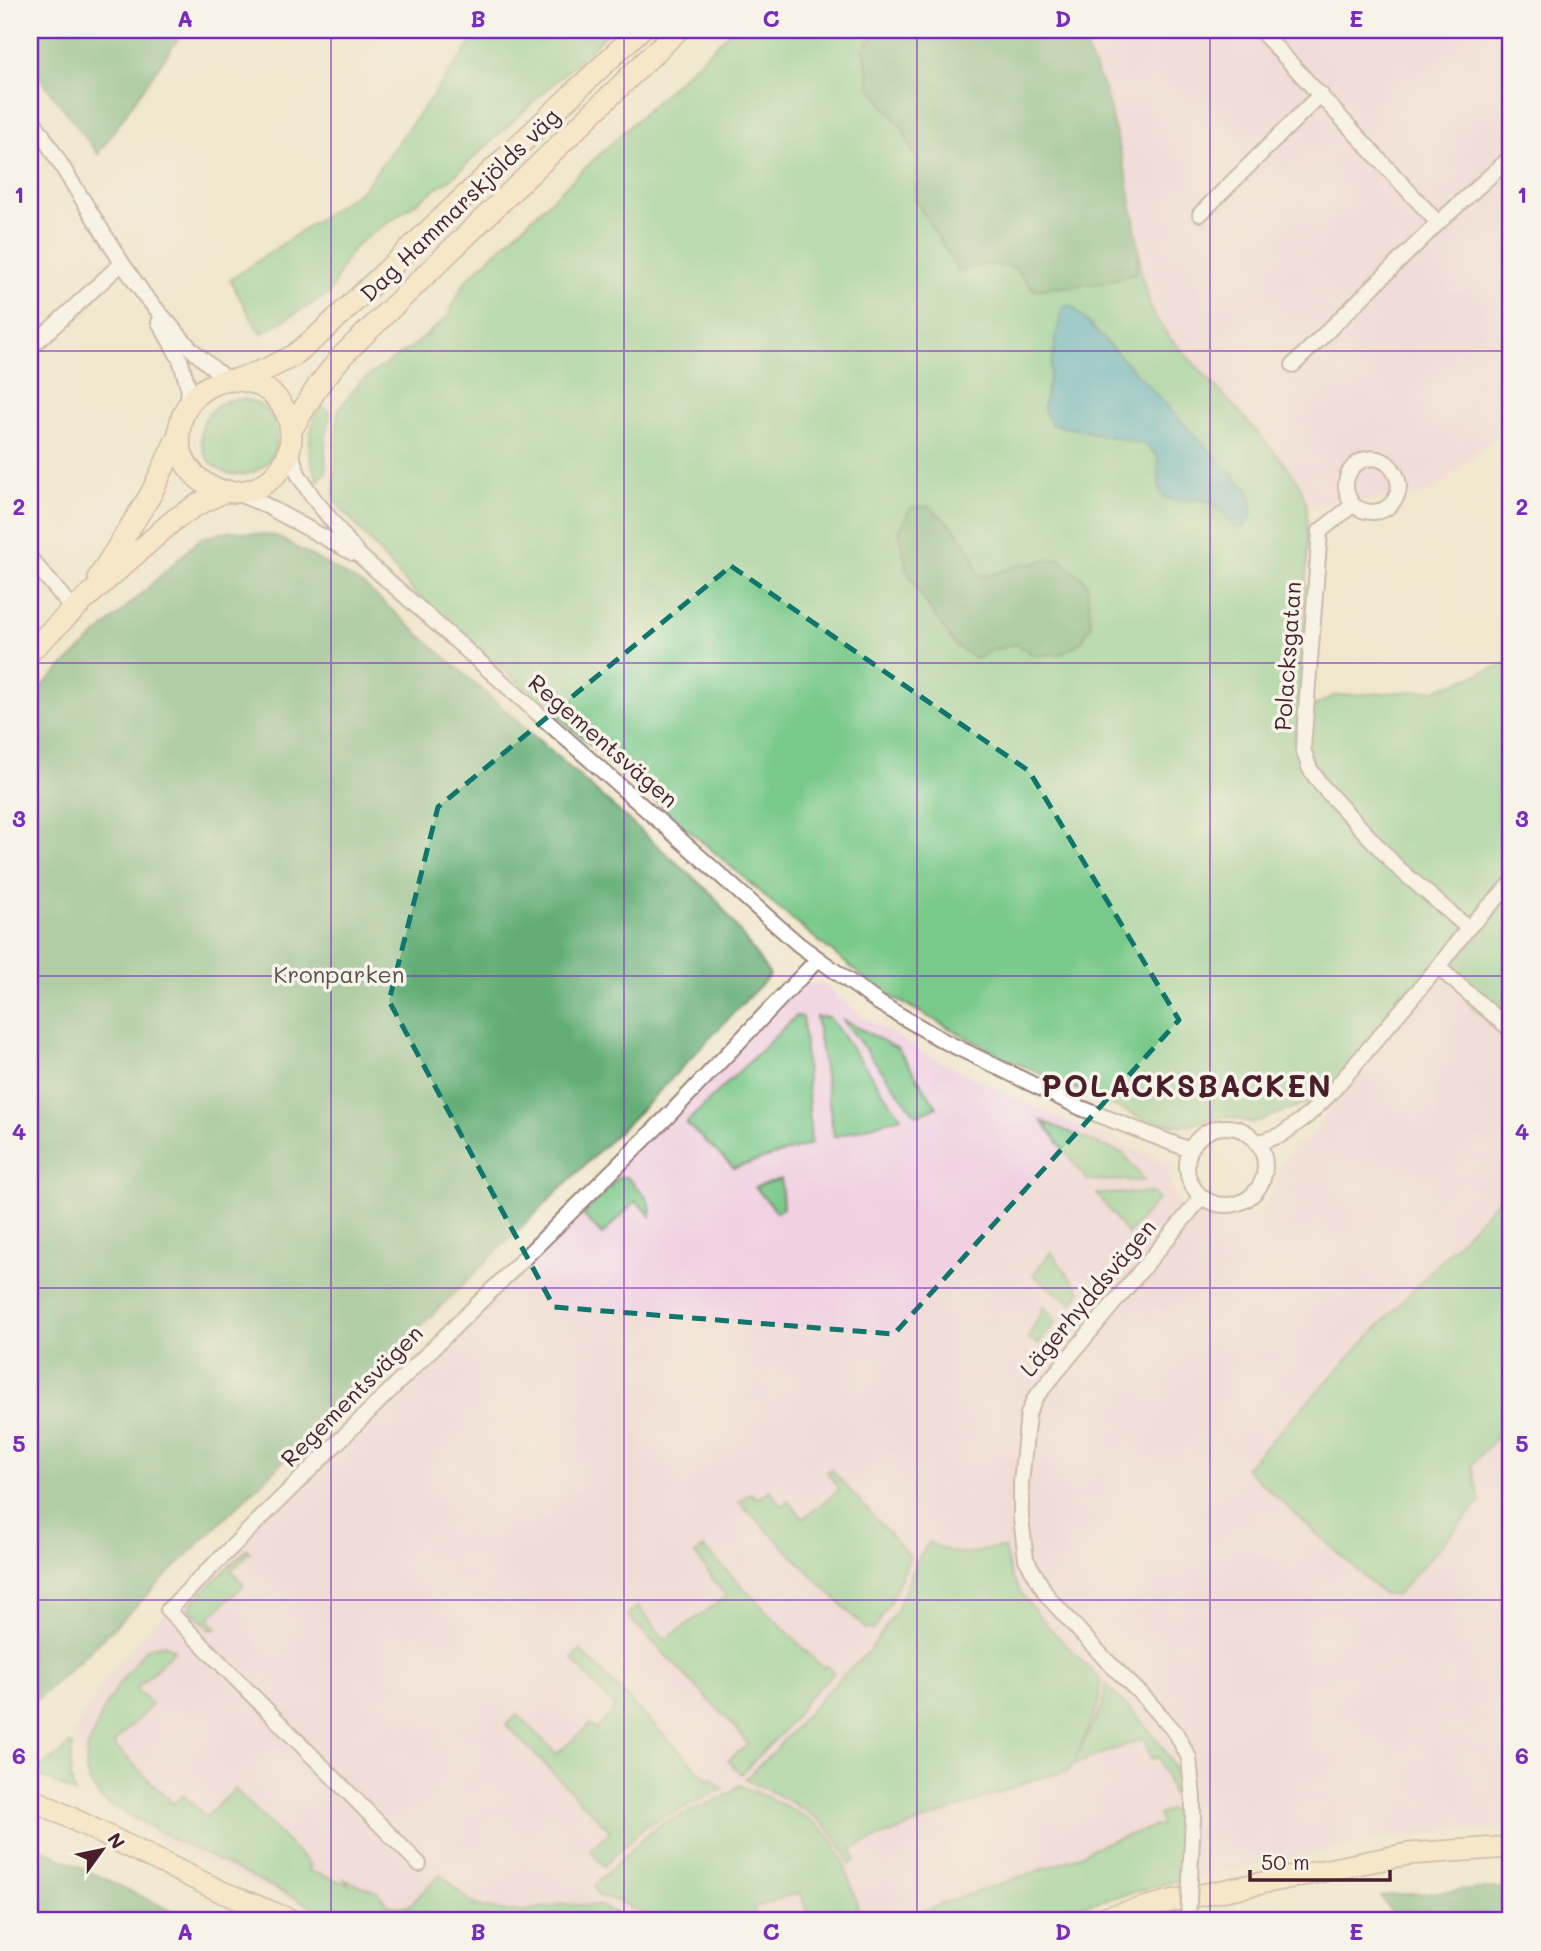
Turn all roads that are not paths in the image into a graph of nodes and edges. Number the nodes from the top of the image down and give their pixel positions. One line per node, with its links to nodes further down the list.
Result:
1 (640, 30): 13 (main road, Dag Hammarskjölds väg)
2 (678, 30): 16 (main road, Dag Hammarskjölds väg)
3 (1260, 30): 4 (street)
4 (1321, 94): 7 (street); 8 (street)
5 (30, 115): 9 (street)
6 (1511, 156): 8 (street)
7 (1200, 214)
8 (1438, 223): 12 (street)
9 (122, 263): 10 (street); 11 (street)
10 (145, 296): 13 (street); 14 (street)
11 (30, 348)
12 (1293, 365)
13 (232, 380): 14 (main road); 16 (main road)
14 (187, 407): 15 (main road)
15 (178, 436): 17 (main road); 21 (main road)
16 (291, 440): 17 (main road); 19 (street, Regementsvägen)
17 (230, 492): 19 (street, Regementsvägen); 21 (main road)
18 (1353, 505): 24 (street, Polacksgatan)
19 (359, 555): 25 (street, Regementsvägen)
20 (31, 560): 21 (street)
21 (79, 604): 22 (main road)
22 (30, 651)
23 (1511, 884): 24 (street)
24 (1468, 928): 26 (street)
25 (818, 959): 29 (street, Regementsvägen); 33 (street, Regementsvägen)
26 (1438, 967): 27 (street); 28 (street)
27 (1511, 1030)
28 (1257, 1143): 29 (street); 30 (street)
29 (1190, 1150): 30 (street)
30 (1202, 1196): 36 (street, Lägerhyddsvägen, bridge)
31 (30, 1798): 34 (main road)
32 (1511, 1847): 35 (main road)
33 (419, 1864)
34 (293, 1921)
35 (1093, 1921)
36 (1188, 1921)

